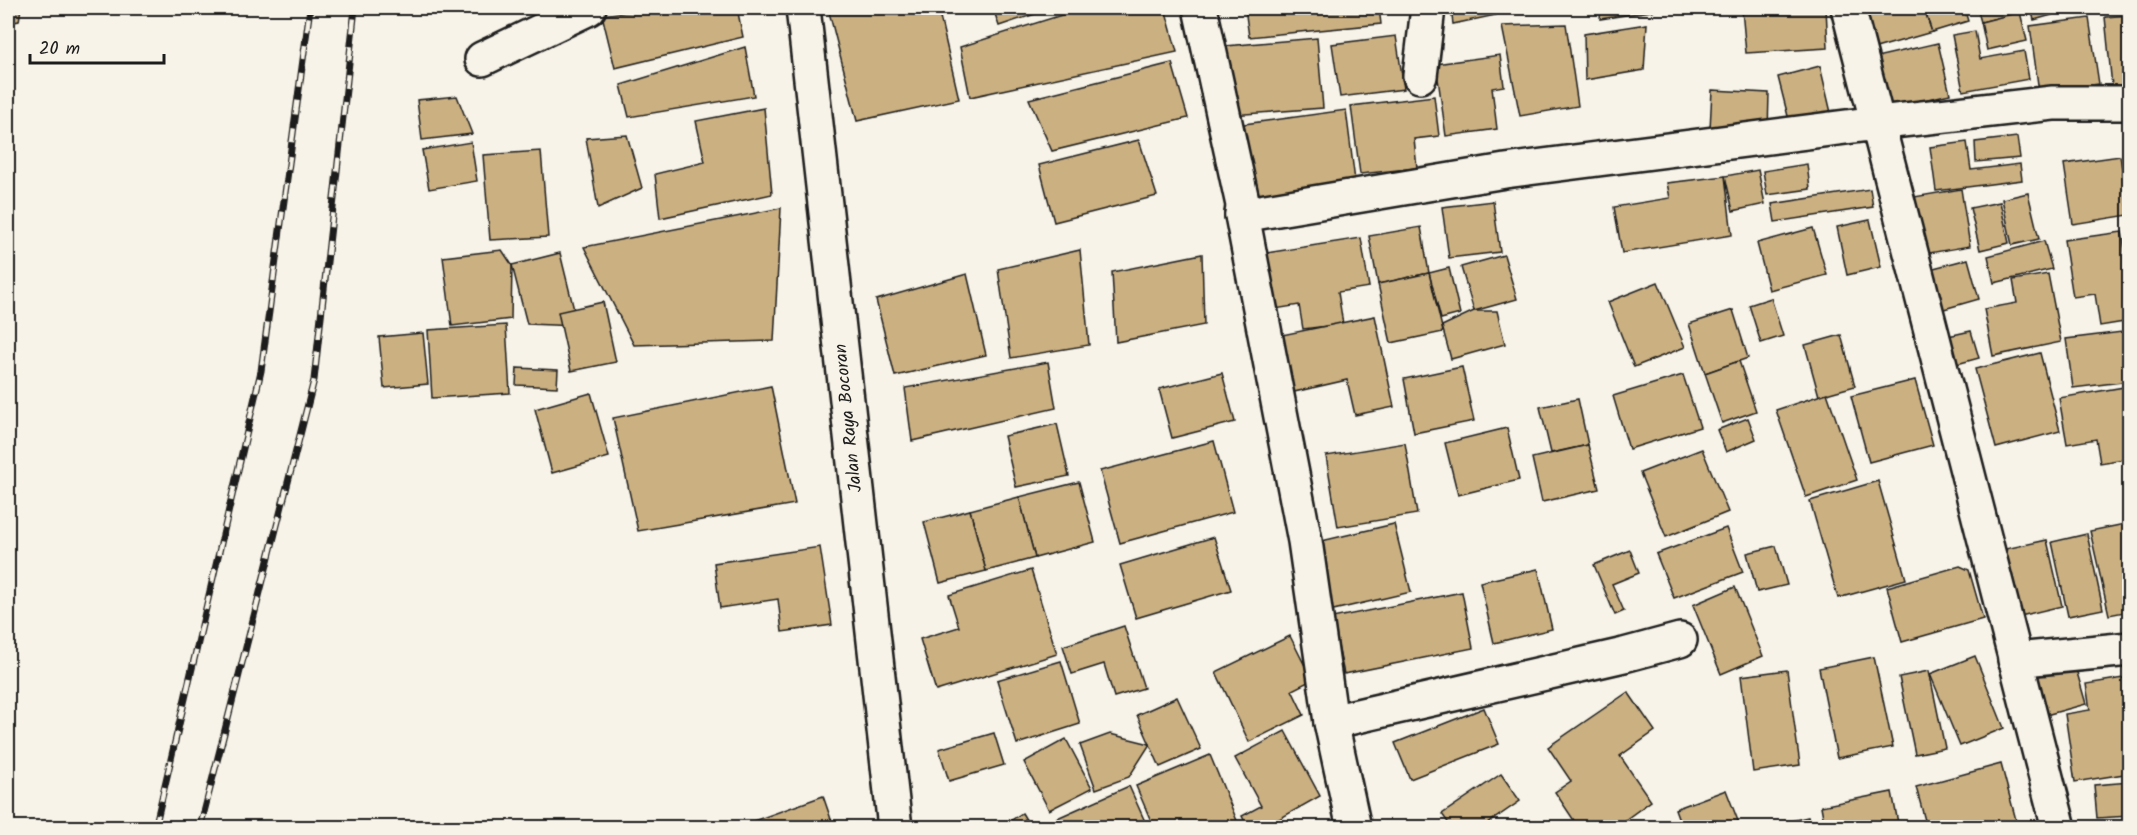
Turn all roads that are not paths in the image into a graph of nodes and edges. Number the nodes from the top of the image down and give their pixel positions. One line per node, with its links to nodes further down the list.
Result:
1 (589, 8): 6 (street)
2 (803, 8): 15 (street, Jalan Raya Bocoran)
3 (1200, 8): 10 (street)
4 (1428, 8): 7 (street)
5 (1848, 8): 9 (street)
6 (482, 59)
7 (1420, 76)
8 (2130, 103): 9 (street)
9 (1876, 123): 10 (street); 13 (street)
10 (1242, 215): 14 (street)
11 (1680, 640): 14 (street)
12 (2130, 649): 13 (street)
13 (2015, 660): 17 (street)
14 (1331, 722): 16 (street)
15 (896, 828)
16 (1354, 828)
17 (2059, 828)

